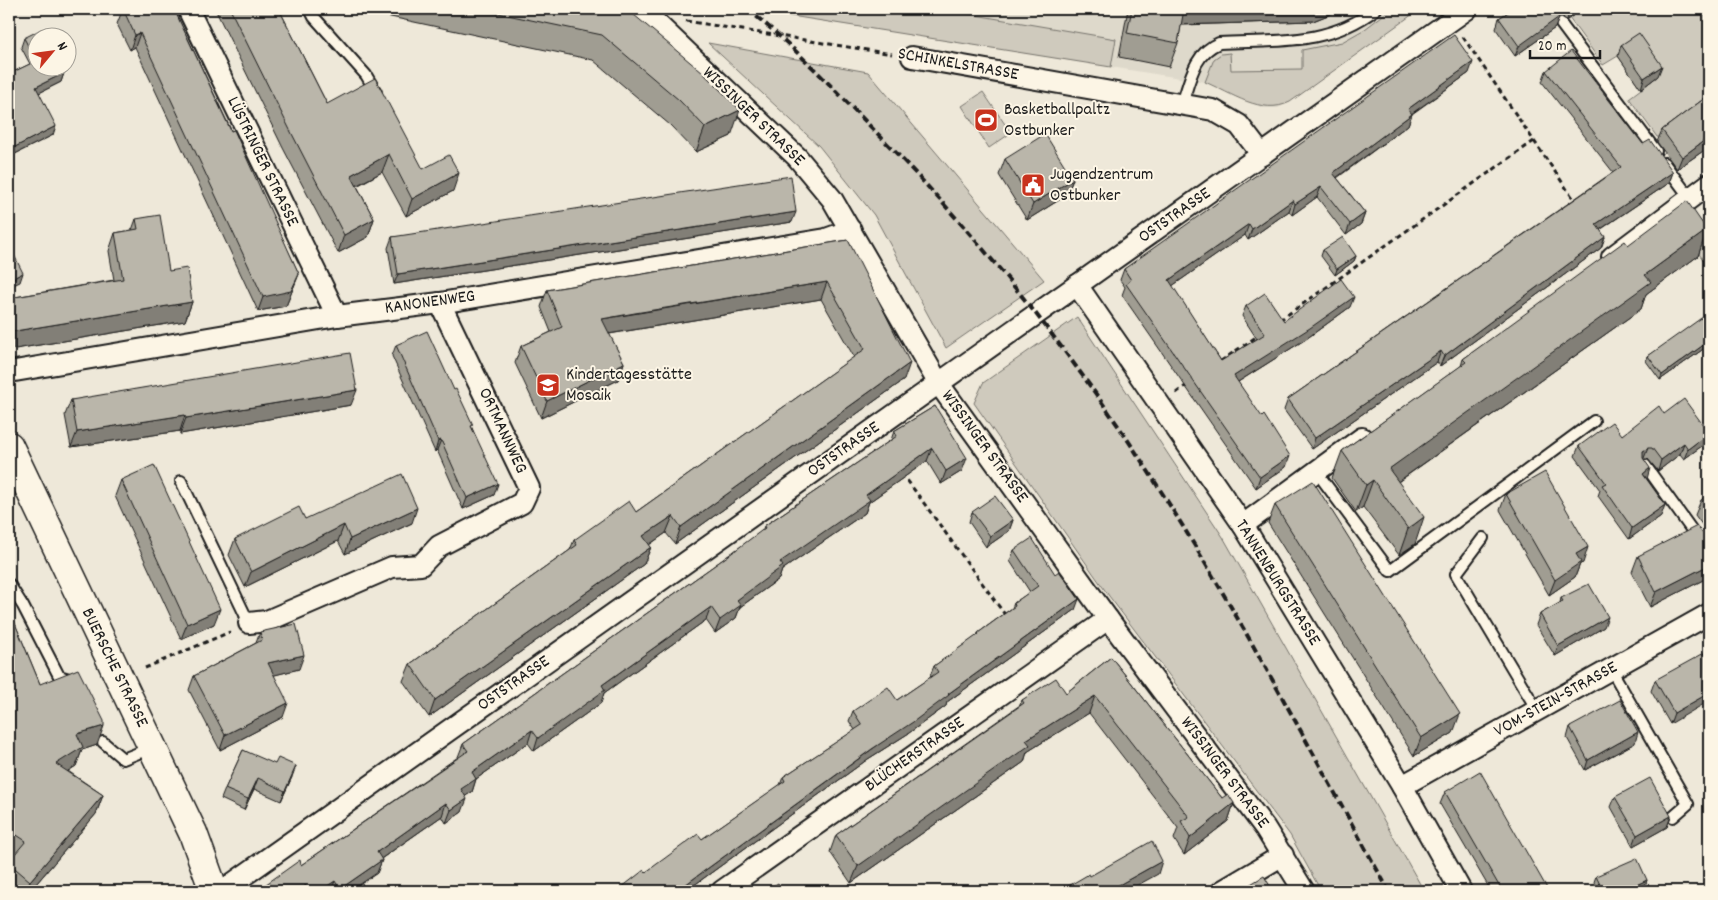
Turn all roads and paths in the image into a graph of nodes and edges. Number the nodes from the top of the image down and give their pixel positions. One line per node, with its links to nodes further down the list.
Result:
1 (188, 9): 19 (street, LÜSTRINGER STRASSE)
2 (310, 9): 8 (lane)
3 (1376, 9): 9 (lane)
4 (644, 13): 7 (path, SCHINKELSTRASSE); 15 (street, WISSINGER STRASSE)
5 (1459, 14): 10 (path); 11 (street, OSTSTRASSE)
6 (1561, 24): 13 (lane)
7 (912, 57): 9 (street, SCHINKELSTRASSE)
8 (381, 101)
9 (1182, 104): 11 (street, SCHINKELSTRASSE)
10 (1534, 141): 14 (path); 20 (path)
11 (1262, 155): 17 (street, OSTSTRASSE)
12 (1709, 184): 13 (street)
13 (1690, 198): 16 (street)
14 (1580, 206)
15 (851, 230): 18 (street, KANONENWEG); 25 (street, WISSINGER STRASSE)
16 (1598, 267)
17 (1077, 285): 25 (street, OSTSTRASSE); 26 (street, TANNENBURGSTRASSE)
18 (440, 303): 19 (street, KANONENWEG); 41 (street, ORTMANNWEG)
19 (337, 316): 23 (street, KANONENWEG)
20 (1273, 325)
21 (1265, 331): 22 (path)
22 (1216, 365)
23 (9, 372)
24 (1191, 382): 26 (path)
25 (939, 384): 40 (street, WISSINGER STRASSE); 52 (street, OSTSTRASSE)
26 (1159, 405): 34 (street, TANNENBURGSTRASSE)
27 (1594, 421): 32 (lane)
28 (1380, 424): 32 (street)
29 (9, 446): 47 (main road, BUERSCHE STRASSE)
30 (1645, 465): 36 (lane)
31 (899, 470): 39 (path)
32 (1316, 471): 34 (street)
33 (181, 481): 41 (lane)
34 (1242, 525): 48 (street, TANNENBURGSTRASSE)
35 (1483, 538): 45 (lane)
36 (1709, 554)
37 (9, 584): 44 (lane)
38 (1709, 614): 43 (street, VOM-STEIN-STRASSE)
39 (1008, 618)
40 (1108, 619): 50 (street, WISSINGER STRASSE); 53 (street, BLÜCHERSTRASSE)
41 (249, 623): 42 (path)
42 (145, 668)
43 (1611, 669): 45 (street, VOM-STEIN-STRASSE); 49 (lane)
44 (69, 679)
45 (1538, 710): 48 (street, VOM-STEIN-STRASSE)
46 (103, 742): 47 (lane)
47 (153, 748): 51 (main road, BUERSCHE STRASSE)
48 (1402, 786): 56 (street, TANNENBURGSTRASSE)
49 (1673, 818)
50 (1283, 855): 54 (street); 55 (street, WISSINGER STRASSE)
51 (214, 891)
52 (222, 891)
53 (722, 891)
54 (1222, 891)
55 (1304, 891)
56 (1461, 891)

